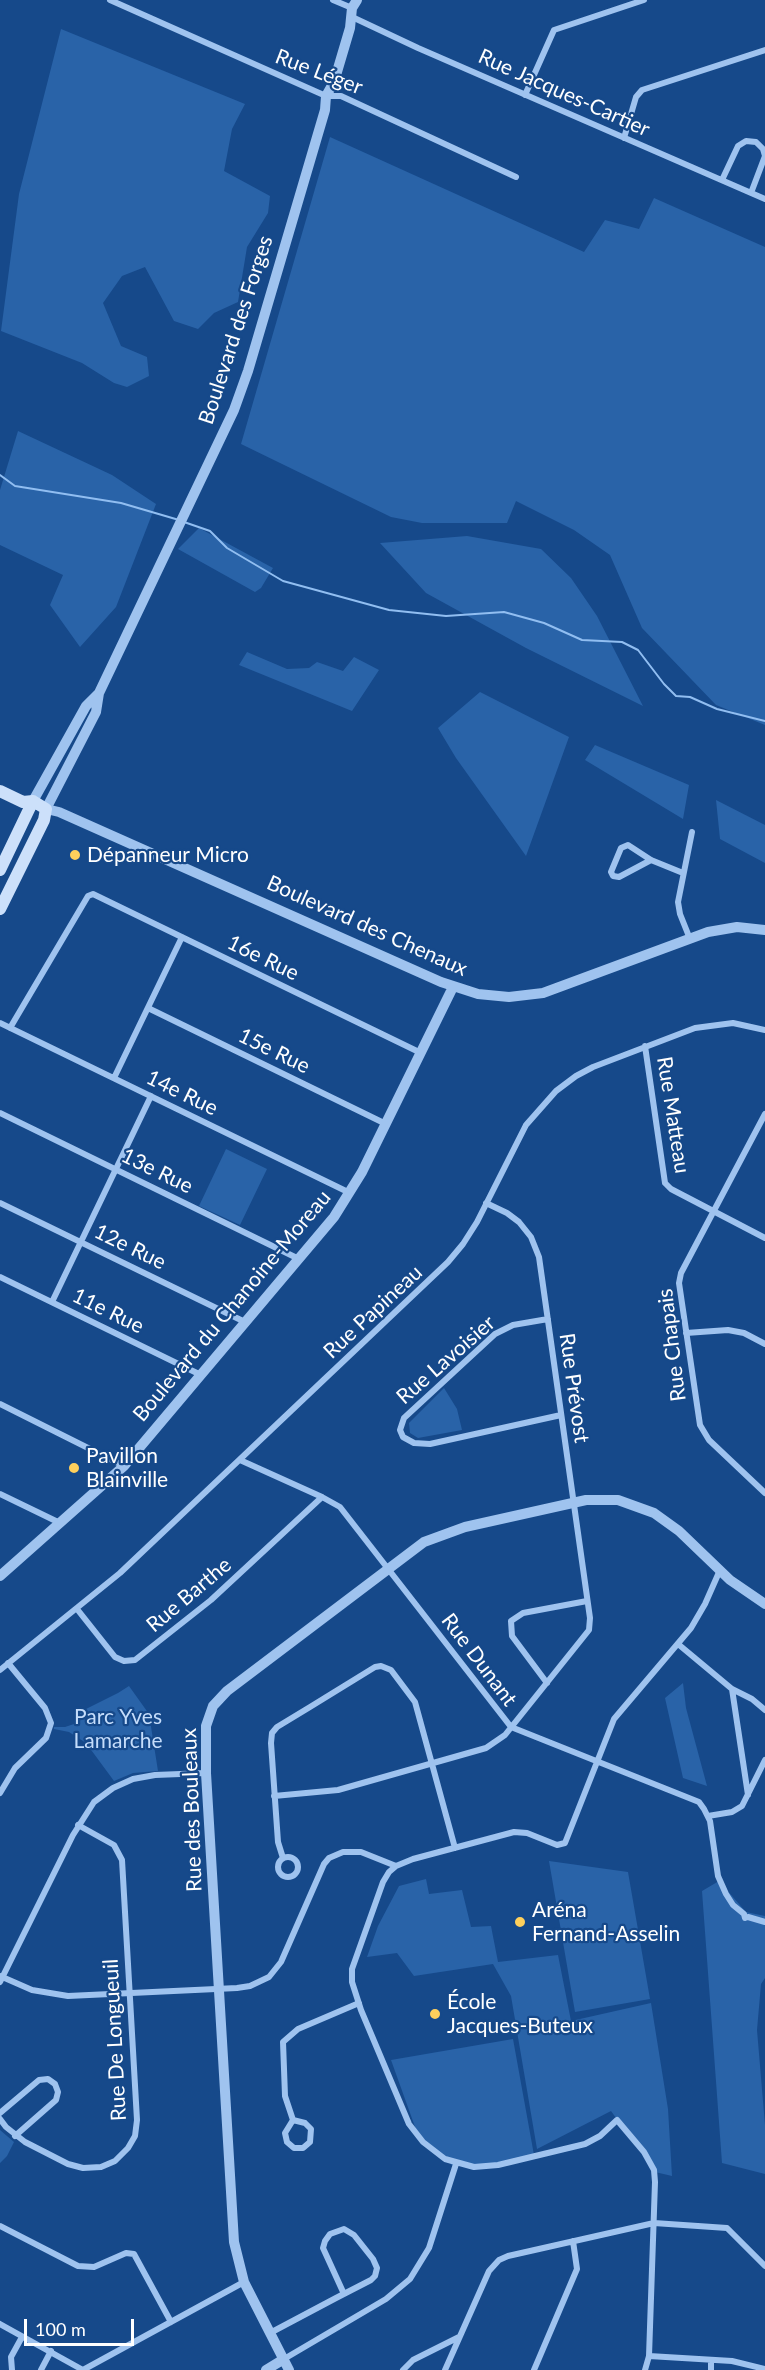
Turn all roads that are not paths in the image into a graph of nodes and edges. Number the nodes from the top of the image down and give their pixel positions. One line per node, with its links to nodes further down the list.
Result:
1 (110, 0): 7 (street, Rue Léger)
2 (333, 0): 4 (street, Rue Jacques-Cartier)
3 (644, 0): 6 (street)
4 (353, 8): 6 (street, Rue Jacques-Cartier); 7 (street, Boulevard des Forges)
5 (765, 50): 8 (street)
6 (525, 95): 8 (street, Rue Jacques-Cartier)
7 (326, 96): 9 (street, Rue Léger); 13 (street, Boulevard des Forges)
8 (624, 138): 10 (street, Rue Jacques-Cartier)
9 (516, 177)
10 (722, 180): 11 (street, Rue Jacques-Cartier); 11 (street)
11 (751, 193): 12 (street, Rue Jacques-Cartier)
12 (765, 199)
13 (99, 693): 15 (street, Boulevard des Forges); 16 (street, Boulevard des Forges)
14 (0, 791): 15 (main road, Boulevard des Chenaux)
15 (33, 801): 16 (main road, Boulevard des Chenaux); 19 (main road, Boulevard des Forges)
16 (46, 809): 21 (main road, Boulevard des Forges); 25 (street, Boulevard des Chenaux)
17 (692, 832): 20 (street)
18 (651, 860): 18 (street); 20 (street)
19 (0, 870)
20 (683, 873): 24 (street)
21 (0, 909)
22 (765, 930): 24 (street, Boulevard des Chenaux)
23 (182, 937): 26 (street); 28 (street, 16e Rue); 31 (street, 16e Rue)
24 (690, 939): 25 (street, Boulevard des Chenaux)
25 (453, 987): 31 (street, Boulevard du Chanoine-Moreau)
26 (148, 1008): 32 (street); 36 (street, 15e Rue)
27 (0, 1023): 28 (street, 14e Rue)
28 (10, 1028): 32 (street, 14e Rue)
29 (765, 1030): 30 (street, Rue Papineau)
30 (645, 1046): 40 (street, Rue Papineau); 41 (street, Rue Matteau)
31 (421, 1053): 36 (street, Boulevard du Chanoine-Moreau)
32 (114, 1078): 33 (street, 14e Rue)
33 (151, 1096): 37 (street); 38 (street, 14e Rue)
34 (0, 1113): 37 (street, 13e Rue)
35 (765, 1114): 41 (street, Rue Chapais)
36 (386, 1124): 38 (street, Boulevard du Chanoine-Moreau)
37 (116, 1169): 43 (street); 44 (street, 13e Rue)
38 (350, 1193): 44 (street, Boulevard du Chanoine-Moreau)
39 (0, 1203): 43 (street, 12e Rue)
40 (486, 1203): 47 (street, Rue Prévost); 54 (street, Rue Papineau)
41 (713, 1212): 42 (street, Rue Matteau); 49 (street, Rue Chapais)
42 (765, 1238)
43 (81, 1242): 46 (street); 48 (street, 12e Rue)
44 (299, 1259): 48 (street, Boulevard du Chanoine-Moreau)
45 (0, 1277): 46 (street, 11e Rue)
46 (52, 1302): 51 (street, 11e Rue)
47 (548, 1319): 53 (street, Rue Prévost); 53 (street, Rue Lavoisier)
48 (245, 1322): 51 (street, Boulevard du Chanoine-Moreau)
49 (686, 1333): 50 (street); 56 (street, Rue Chapais)
50 (765, 1344)
51 (201, 1375): 55 (street, Boulevard du Chanoine-Moreau)
52 (0, 1404): 55 (street)
53 (561, 1415): 59 (street, Rue Prévost)
54 (240, 1460): 58 (street, Rue Dunant); 66 (street, Rue Papineau)
55 (124, 1466): 60 (street, Boulevard du Chanoine-Moreau)
56 (765, 1493)
57 (0, 1494): 60 (street)
58 (322, 1497): 61 (street, Rue Dunant); 66 (street, Rue Barthe)
59 (574, 1502): 61 (street, Rue des Bouleaux); 62 (street, Rue des Bouleaux); 64 (street, Rue Prévost)
60 (60, 1523): 63 (street, Boulevard du Chanoine-Moreau)
61 (389, 1569): 73 (street, Rue Dunant); 77 (street, Rue des Bouleaux)
62 (720, 1570): 65 (street, Rue des Bouleaux); 67 (street)
63 (0, 1576)
64 (587, 1601): 70 (street, Rue Prévost); 70 (street)
65 (765, 1604)
66 (77, 1609): 68 (street, Rue Papineau)
67 (678, 1644): 71 (street); 75 (street)
68 (8, 1663): 69 (street, Rue Papineau); 78 (street)
69 (0, 1670)
70 (546, 1683): 73 (street, Rue Prévost)
71 (732, 1689): 72 (street); 79 (street)
72 (765, 1710)
73 (512, 1727): 75 (street, Rue Dunant); 76 (street, Rue Prévost)
74 (765, 1760): 79 (street)
75 (597, 1761): 81 (street, Rue Dunant); 83 (street)
76 (432, 1765): 80 (street, Rue Prévost); 80 (street); 83 (street)
77 (206, 1773): 82 (street); 88 (street, Rue des Bouleaux)
78 (0, 1793)
79 (748, 1795): 81 (street)
80 (274, 1796): 84 (street)
81 (708, 1816): 86 (street)
82 (78, 1825): 87 (street); 89 (street, Rue De Longueuil)
83 (455, 1848): 85 (street)
84 (283, 1858)
85 (396, 1866): 88 (street); 90 (street)
86 (765, 1922)
87 (1, 1978): 89 (street)
88 (220, 1989): 89 (street); 100 (street, Rue des Bouleaux)
89 (129, 1993): 94 (street, Rue De Longueuil)
90 (359, 2003): 93 (street); 95 (street)
91 (0, 2113): 94 (street)
92 (0, 2119): 94 (street, Rue De Longueuil)
93 (293, 2120): 93 (street)
94 (15, 2136)
95 (456, 2164): 96 (street); 109 (street)
96 (654, 2223): 98 (street); 99 (street); 108 (street)
97 (0, 2226): 102 (street)
98 (573, 2241): 105 (street); 119 (street)
99 (765, 2266)
100 (244, 2282): 102 (street); 104 (street, Rue des Bouleaux)
101 (344, 2294): 101 (street); 104 (street)
102 (171, 2322): 114 (street)
103 (0, 2324): 106 (street)
104 (270, 2333): 109 (street, Rue des Bouleaux)
105 (460, 2336): 117 (street); 118 (street)
106 (22, 2337): 107 (street); 112 (street)
107 (51, 2351): 113 (street); 114 (street)
108 (649, 2356): 110 (street); 120 (street)
109 (284, 2359): 115 (street); 116 (street, Rue des Bouleaux)
110 (711, 2360): 111 (street); 121 (street)
111 (765, 2368)
112 (12, 2370)
113 (41, 2370)
114 (83, 2370)
115 (266, 2370)
116 (289, 2370)
117 (403, 2370)
118 (444, 2370)
119 (534, 2370)
120 (645, 2370)
121 (711, 2370)

